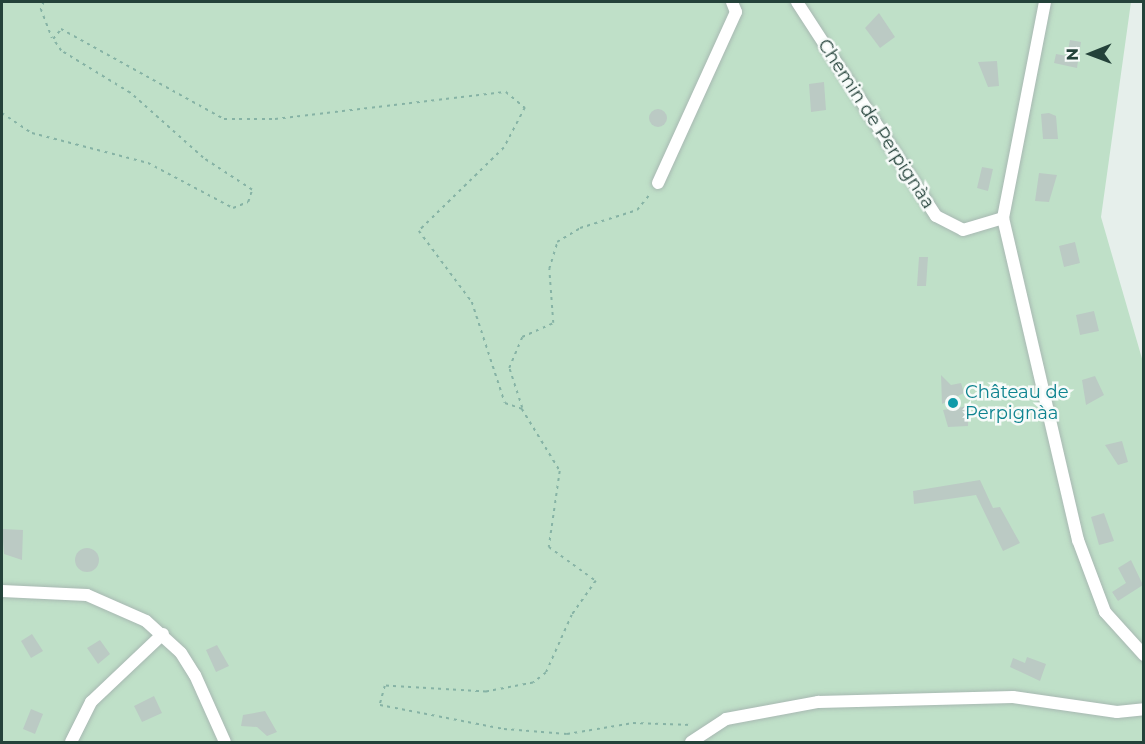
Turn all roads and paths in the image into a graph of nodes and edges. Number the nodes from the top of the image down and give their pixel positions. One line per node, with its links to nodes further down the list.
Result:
1 (44, 2): 5 (path)
2 (732, 2): 7 (street)
3 (796, 2): 8 (street, Chemin de Perpignàa)
4 (1045, 2): 8 (street)
5 (53, 39): 6 (path); 9 (path)
6 (2, 113)
7 (658, 183): 9 (path)
8 (1003, 218): 12 (street)
9 (522, 409): 14 (path)
10 (2, 591): 11 (street)
11 (163, 634): 15 (street); 16 (street)
12 (1143, 656)
13 (1143, 709): 14 (street)
14 (702, 730): 17 (street)
15 (71, 742)
16 (225, 742)
17 (691, 742)

